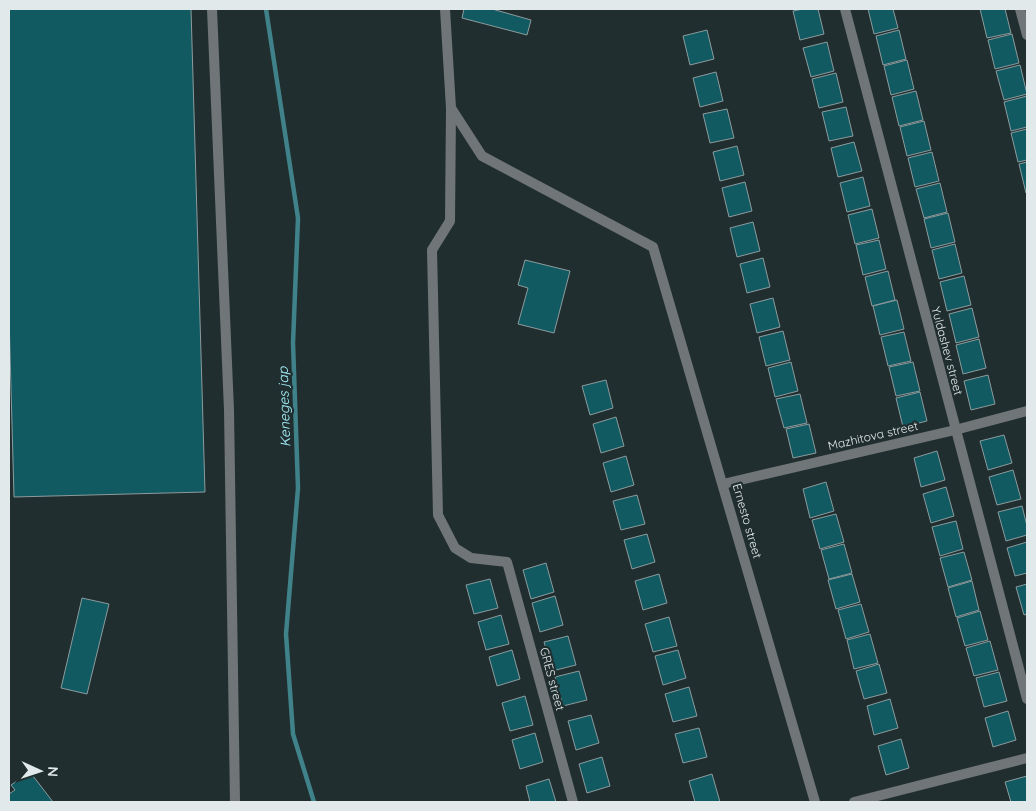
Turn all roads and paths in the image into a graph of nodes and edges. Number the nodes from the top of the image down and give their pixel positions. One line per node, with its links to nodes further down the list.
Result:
1 (212, 9): 12 (street)
2 (445, 9): 6 (street)
3 (845, 9): 8 (street, Yuldashev street)
4 (1020, 9): 5 (street)
5 (1027, 35)
6 (451, 108): 9 (street, Ernesto street); 13 (street, GRES street)
7 (1027, 411): 8 (street, Mazhitova street)
8 (955, 430): 9 (street, Mazhitova street); 10 (street, Yuldashev street)
9 (723, 484): 14 (street, Ernesto street)
10 (1027, 699)
11 (1027, 758): 15 (street)
12 (235, 802)
13 (573, 802)
14 (815, 802)
15 (854, 802)

